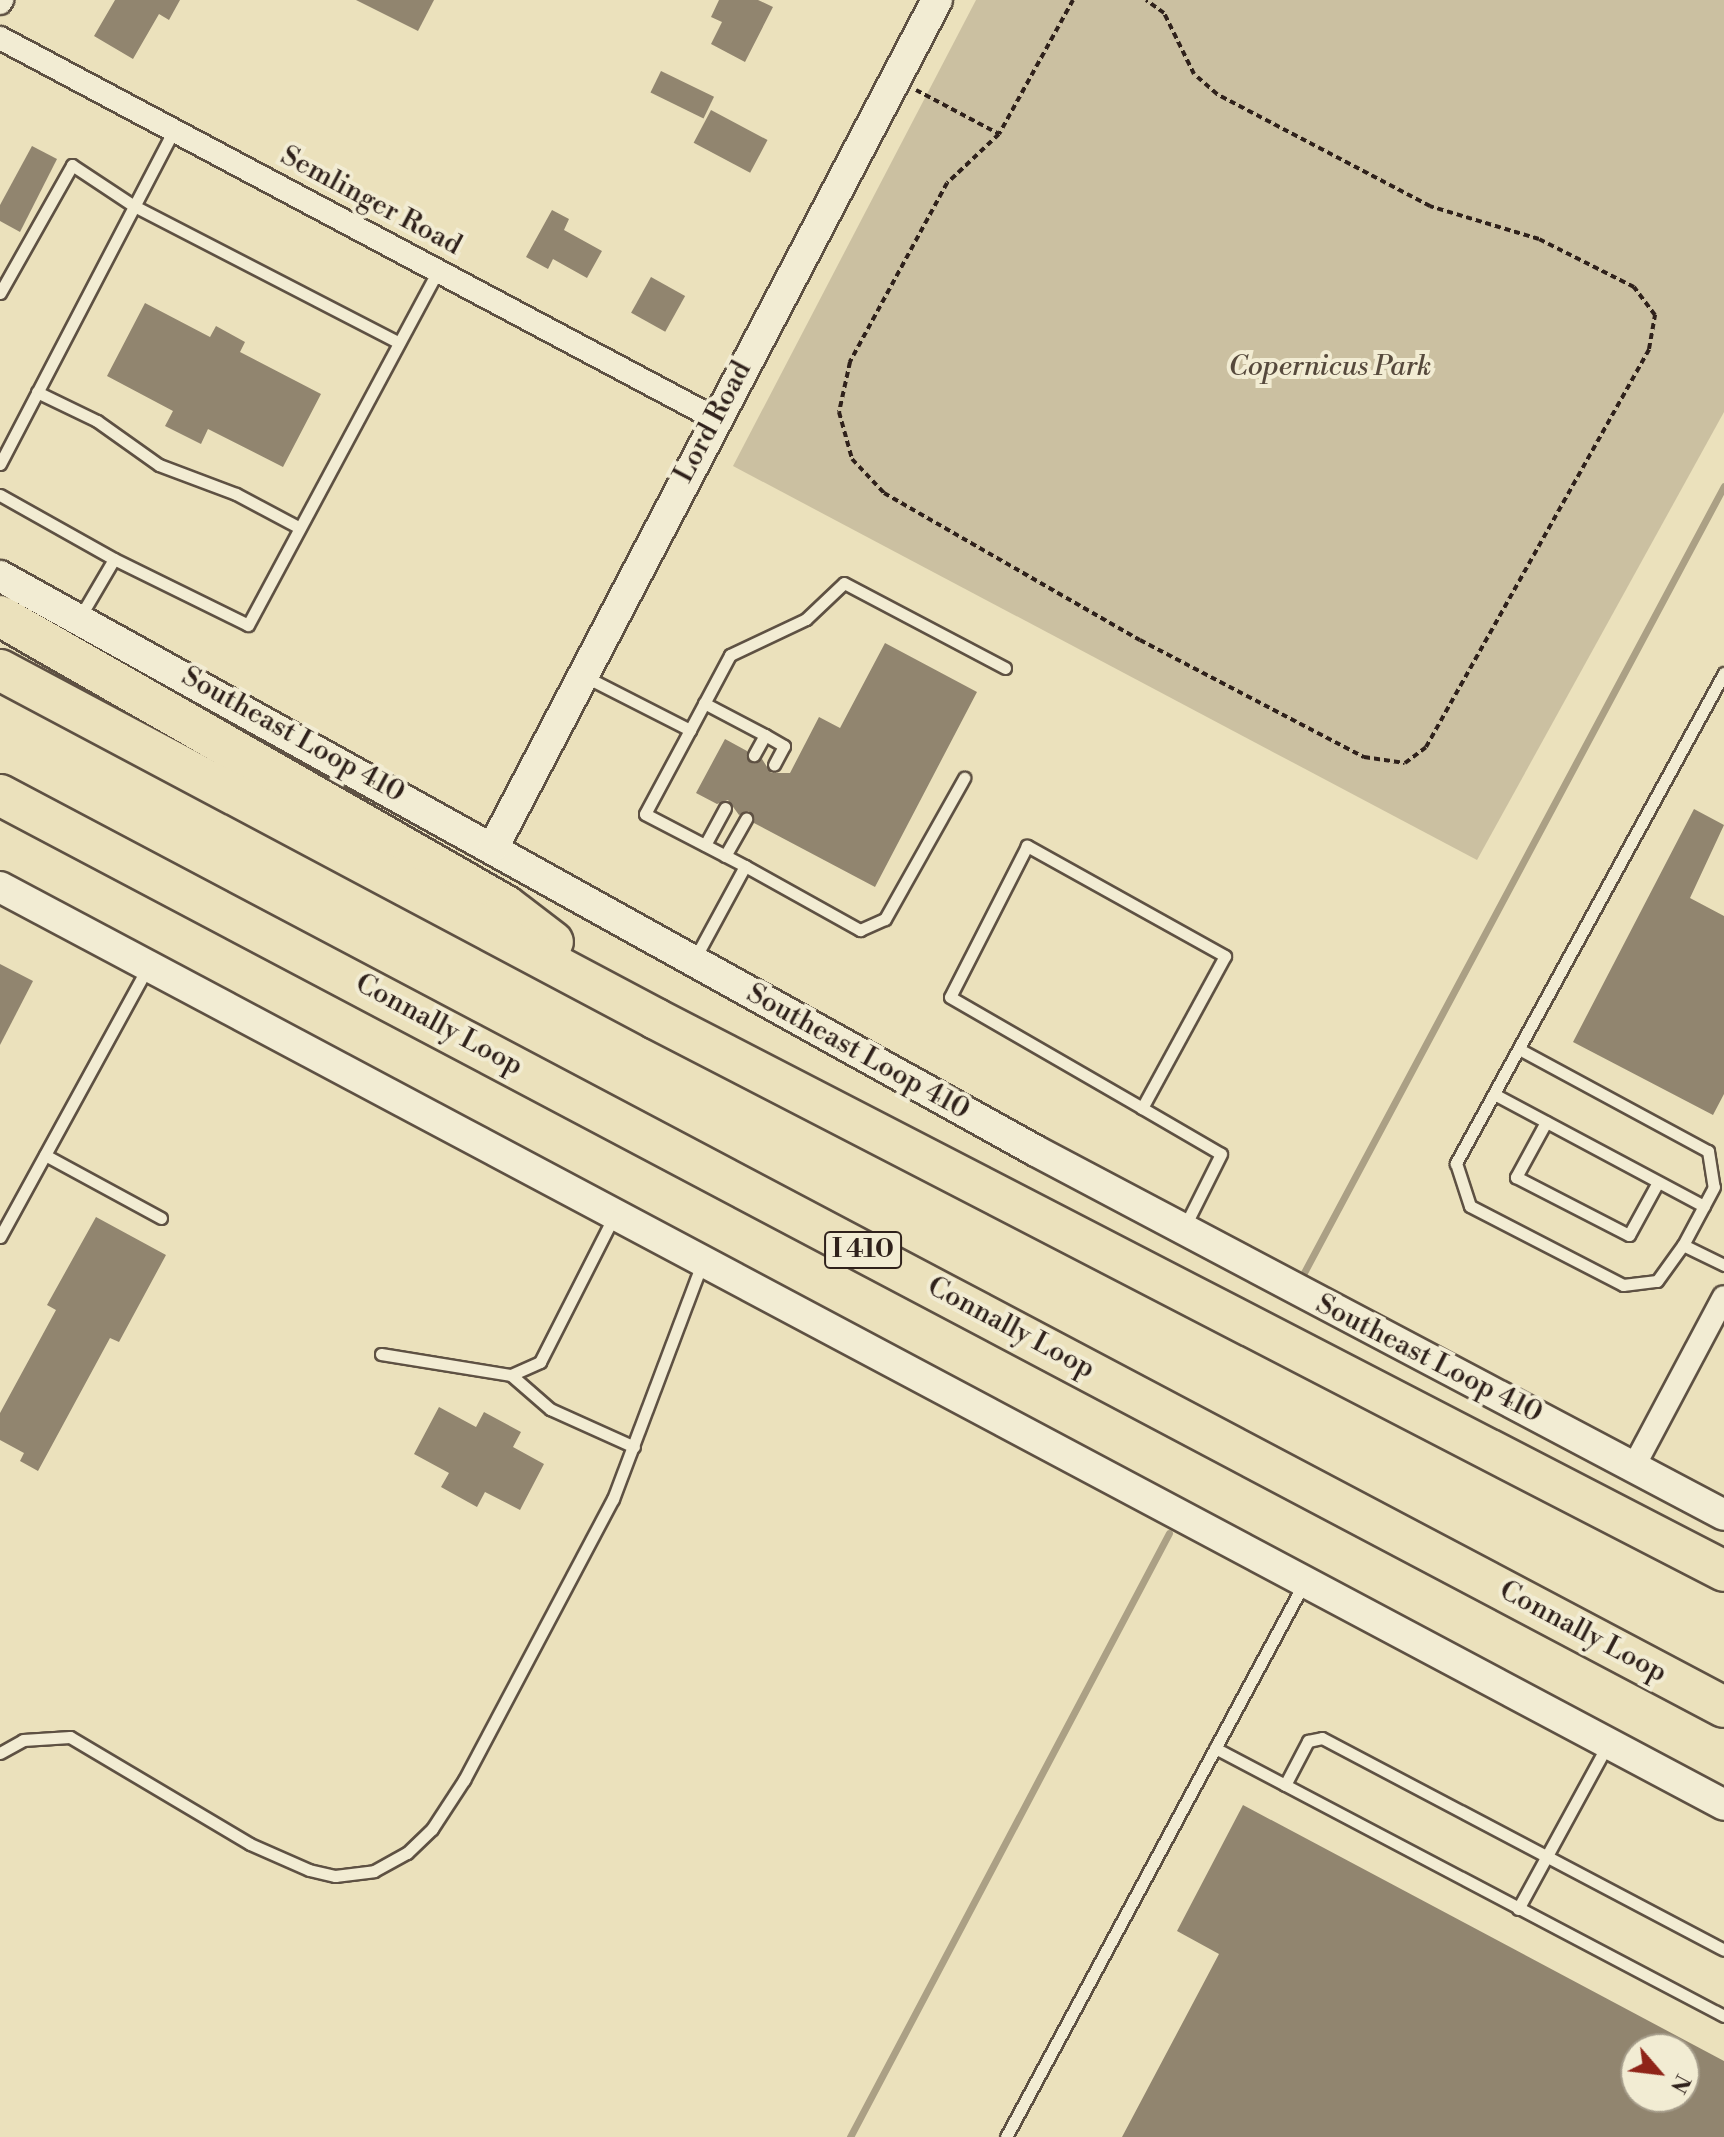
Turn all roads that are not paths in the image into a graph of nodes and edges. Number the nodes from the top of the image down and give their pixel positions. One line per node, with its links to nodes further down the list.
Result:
1 (937, 0): 9 (main road, Lord Road)
2 (0, 38): 3 (street, Semlinger Road)
3 (174, 130): 4 (lane); 5 (street, Semlinger Road)
4 (134, 206): 6 (lane); 7 (lane); 8 (lane)
5 (438, 271): 7 (lane); 9 (street, Semlinger Road)
6 (0, 293)
7 (399, 343): 12 (lane)
8 (37, 392): 10 (lane); 12 (lane)
9 (714, 418): 20 (main road, Lord Road)
10 (0, 464)
11 (0, 495): 13 (lane)
12 (300, 528): 13 (lane)
13 (114, 559): 16 (lane)
14 (0, 576): 16 (main road, Southeast Loop 410)
15 (0, 616): 37 (highway)
16 (80, 617): 31 (main road, Southeast Loop 410)
17 (1005, 668): 21 (lane)
18 (0, 670): 37 (highway)
19 (1724, 673): 38 (lane)
20 (580, 674): 22 (lane); 31 (main road, Lord Road)
21 (704, 703): 22 (lane); 23 (lane)
22 (690, 730): 30 (lane)
23 (765, 735): 24 (lane); 25 (lane)
24 (754, 755)
25 (774, 765)
26 (964, 778): 33 (lane)
27 (0, 795): 60 (highway, Connally Loop / I 410)
28 (725, 808): 30 (lane)
29 (746, 819): 32 (lane)
30 (705, 845): 32 (lane)
31 (494, 846): 35 (main road, Southeast Loop 410)
32 (725, 856): 33 (lane)
33 (745, 866): 35 (lane)
34 (0, 887): 36 (main road)
35 (694, 960): 47 (main road, Southeast Loop 410)
36 (148, 966): 42 (lane); 45 (main road)
37 (656, 1019): 58 (highway)
38 (1519, 1049): 39 (lane); 44 (lane)
39 (1494, 1094): 41 (lane); 49 (lane)
40 (1142, 1108): 40 (lane); 47 (lane)
41 (1546, 1122): 43 (lane); 43 (lane)
42 (45, 1155): 46 (lane); 48 (lane)
43 (1658, 1182): 44 (lane)
44 (1704, 1206): 49 (lane)
45 (615, 1215): 50 (main road); 54 (lane)
46 (161, 1218)
47 (1183, 1230): 56 (main road, Southeast Loop 410)
48 (0, 1237)
49 (1683, 1245): 51 (lane)
50 (702, 1263): 55 (lane); 59 (main road)
51 (1724, 1265)
52 (1724, 1297): 56 (street)
53 (381, 1354): 54 (lane)
54 (511, 1375): 55 (lane)
55 (634, 1447): 63 (lane)
56 (1634, 1466): 57 (main road, Southeast Loop 410)
57 (1724, 1515)
58 (1724, 1571)
59 (1304, 1582): 61 (main road); 62 (lane)
60 (1724, 1707)
61 (1608, 1743): 65 (main road); 66 (lane)
62 (1215, 1748): 64 (lane); 70 (lane)
63 (0, 1753)
64 (1285, 1785): 66 (lane); 67 (lane)
65 (1724, 1805)
66 (1546, 1856): 67 (lane); 68 (lane)
67 (1518, 1909): 69 (lane)
68 (1724, 1950)
69 (1724, 2016)
70 (1006, 2137)

